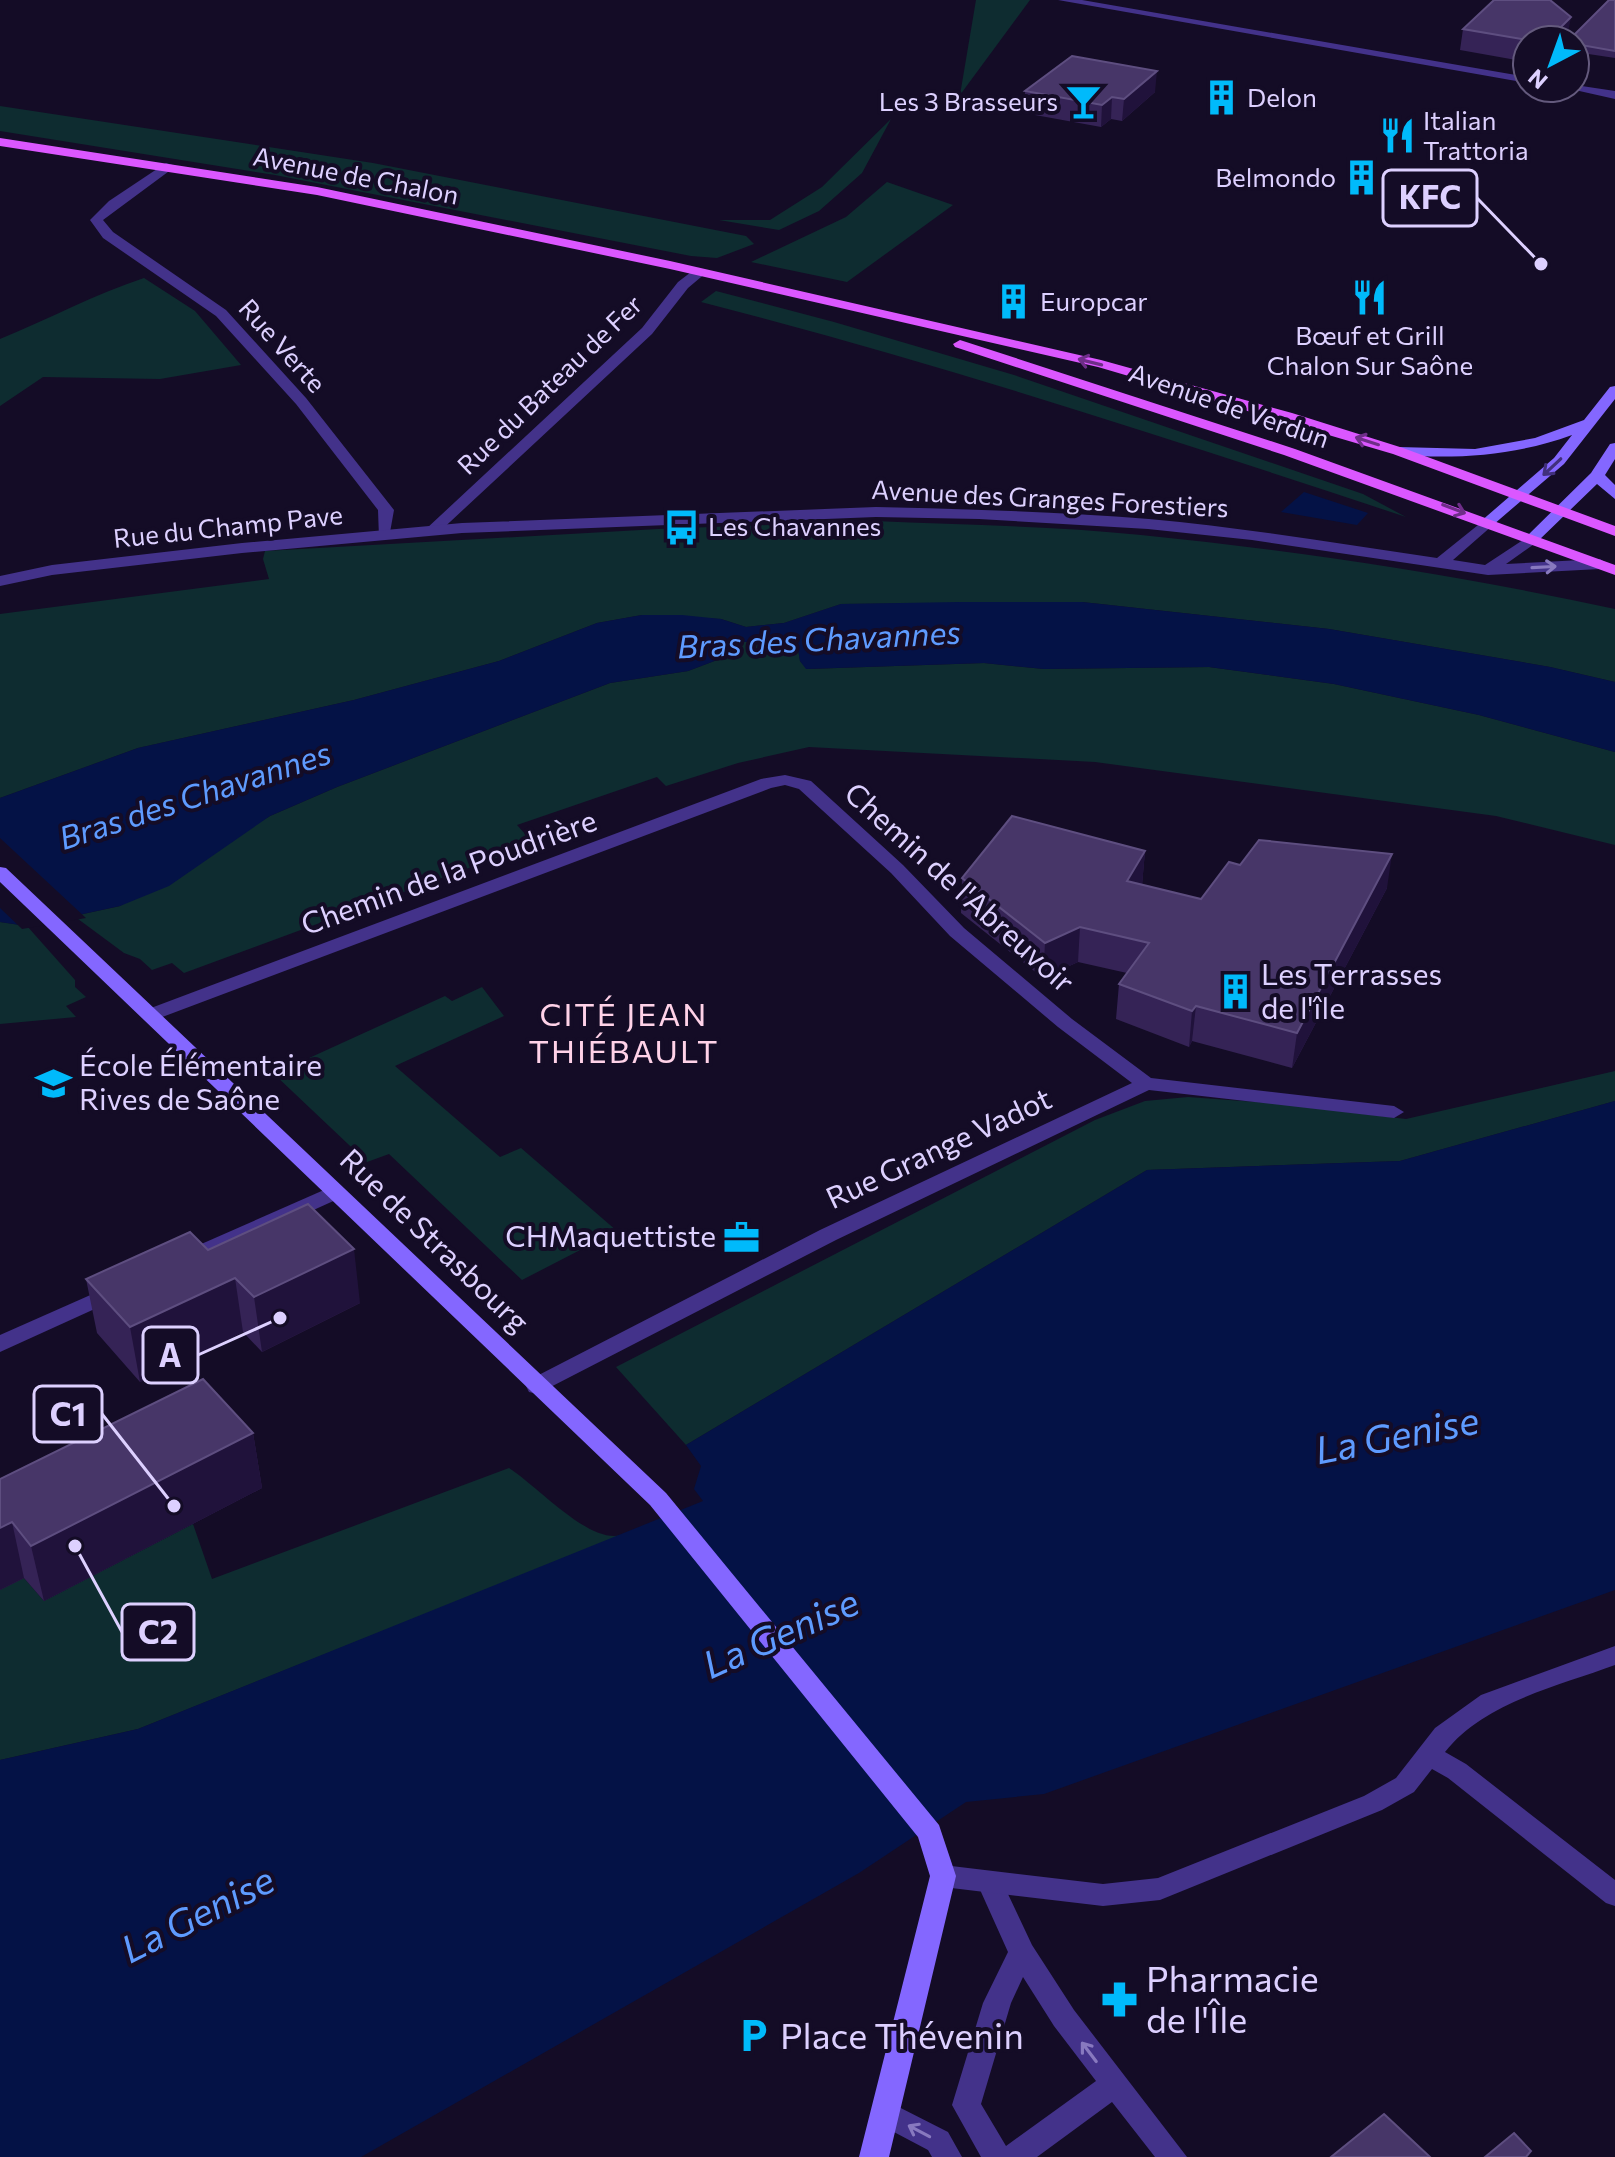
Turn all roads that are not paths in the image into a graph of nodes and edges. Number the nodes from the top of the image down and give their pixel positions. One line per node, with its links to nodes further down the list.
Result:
1 (1063, 0): 2 (street)
2 (1511, 77)
3 (1591, 91): 4 (street)
4 (1615, 95)
5 (0, 142): 6 (main road, Avenue de Chalon)
6 (170, 166): 7 (main road, Avenue de Chalon); 21 (street, Rue Verte)
7 (700, 272): 8 (main road, Avenue de Verdun); 20 (street, Rue du Bateau de Fer)
8 (822, 301): 12 (main road, Avenue de Verdun, one-way to 8); 17 (main road, Avenue de Verdun, one-way to 17)
9 (1615, 390): 10 (main road)
10 (1592, 422): 12 (main road); 15 (main road, one-way to 15)
11 (1615, 447): 13 (main road)
12 (1398, 451): 15 (main road, Avenue de Verdun)
13 (1597, 476): 14 (main road); 16 (main road)
14 (1615, 494)
15 (1519, 495): 16 (main road, Avenue de Verdun); 17 (main road)
16 (1563, 512): 19 (main road, Avenue de Verdun); 22 (main road)
17 (1488, 522): 22 (main road, Avenue de Verdun); 23 (street)
18 (462, 528): 20 (street, Rue du Champ Pave); 23 (street, Avenue des Granges Forestiers)
19 (1615, 531)
20 (431, 532): 21 (street, Rue du Champ Pave)
21 (384, 535): 26 (street, Rue du Champ Pave)
22 (1532, 539): 24 (main road, Avenue de Verdun); 25 (street)
23 (1442, 562): 25 (street, Avenue des Granges Forestiers)
24 (1607, 567): 25 (street, Avenue des Granges Forestiers, one-way to 24)
25 (1488, 570)
26 (0, 581)
27 (767, 783): 29 (street, Chemin de la Poudrière); 30 (street, Chemin de l'Abreuvoir)
28 (0, 872): 29 (main road, Rue de Strasbourg)
29 (150, 1015): 32 (main road, Rue de Strasbourg)
30 (1146, 1084): 31 (street); 36 (street, Rue Grange Vadot)
31 (1394, 1112)
32 (333, 1193): 33 (street); 36 (main road, Rue de Strasbourg)
33 (160, 1271)
34 (131, 1284): 35 (street)
35 (0, 1344)
36 (537, 1386): 39 (main road, Rue de Strasbourg)
37 (1615, 1655): 38 (street)
38 (1430, 1756): 40 (street); 41 (street)
39 (943, 1876): 40 (street); 44 (main road)
40 (990, 1883): 42 (street)
41 (1615, 1895)
42 (1022, 1952): 43 (street, one-way to 42); 47 (street)
43 (1113, 2085): 48 (street); 49 (street)
44 (885, 2113): 45 (main road); 46 (street, one-way to 44)
45 (874, 2157)
46 (947, 2157)
47 (997, 2157)
48 (1014, 2157)
49 (1172, 2157)

